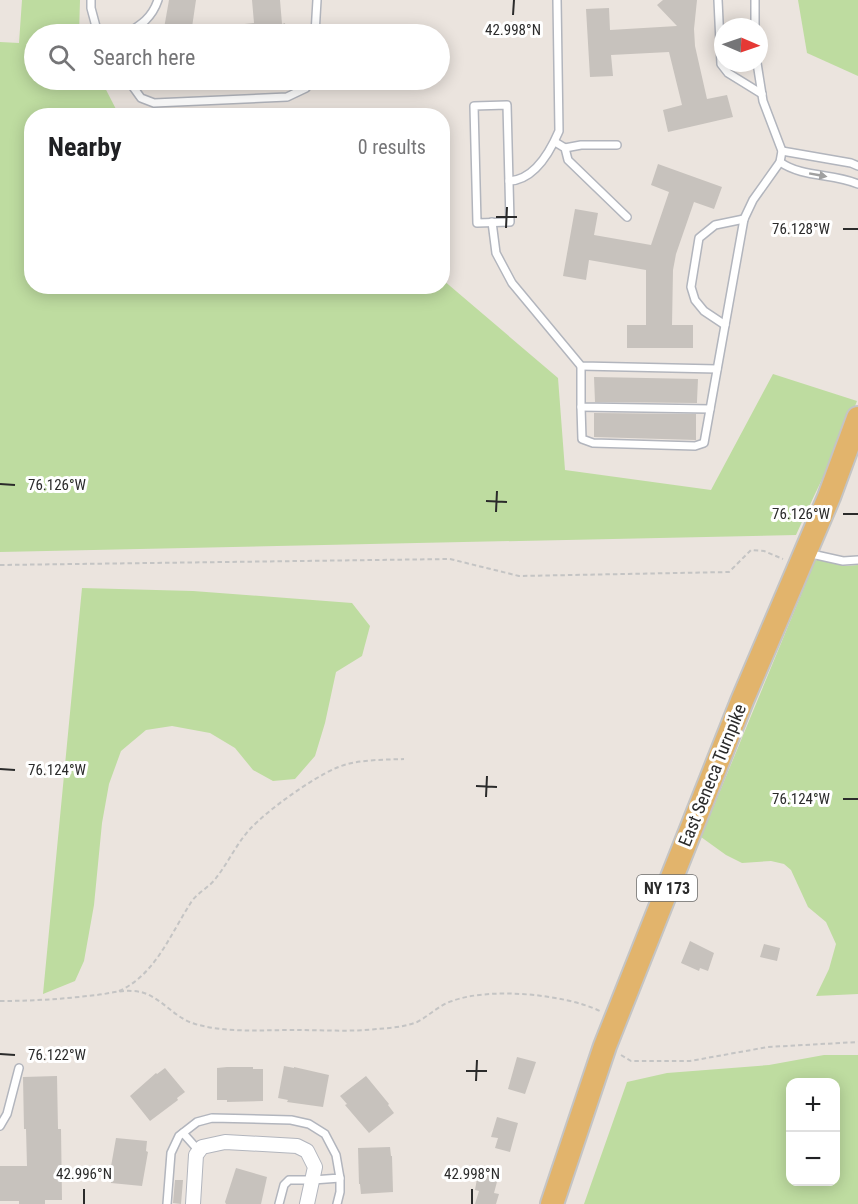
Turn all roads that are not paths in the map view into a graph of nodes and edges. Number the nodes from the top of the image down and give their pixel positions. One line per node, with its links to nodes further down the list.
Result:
1 (91, 0): 8 (lane)
2 (158, 0): 9 (lane)
3 (317, 0): 10 (lane)
4 (557, 0): 15 (lane)
5 (718, 0): 14 (lane)
6 (755, 0): 7 (lane)
7 (755, 18)
8 (95, 24)
9 (144, 24)
10 (316, 24)
11 (758, 72): 14 (lane)
12 (135, 90): 13 (lane)
13 (302, 90)
14 (762, 94): 18 (lane)
15 (555, 142): 17 (lane); 21 (lane)
16 (617, 145): 17 (lane)
17 (565, 148): 23 (lane)
18 (782, 151): 19 (lane); 20 (lane)
19 (780, 162): 22 (lane, one-way to 22); 24 (lane)
20 (858, 166)
21 (509, 181): 25 (lane); 25 (lane)
22 (858, 184)
23 (627, 217)
24 (744, 219): 26 (lane); 26 (lane)
25 (492, 222): 27 (lane)
26 (725, 325): 28 (lane)
27 (581, 366): 28 (lane); 29 (lane)
28 (717, 369): 30 (lane)
29 (582, 407): 30 (lane); 30 (lane)
30 (710, 409)
31 (857, 427): 32 (main road, East Seneca Turnpike / NY 173)
32 (802, 559): 33 (lane); 45 (main road, East Seneca Turnpike / NY 173)
33 (858, 560)
34 (19, 1068): 35 (lane)
35 (0, 1126)
36 (183, 1133): 37 (lane); 38 (lane); 40 (lane)
37 (199, 1151): 39 (street); 41 (street)
38 (340, 1178): 39 (lane); 44 (lane)
39 (313, 1180): 42 (lane); 43 (street)
40 (166, 1204)
41 (193, 1204)
42 (279, 1204)
43 (307, 1204)
44 (337, 1204)
45 (552, 1204)

